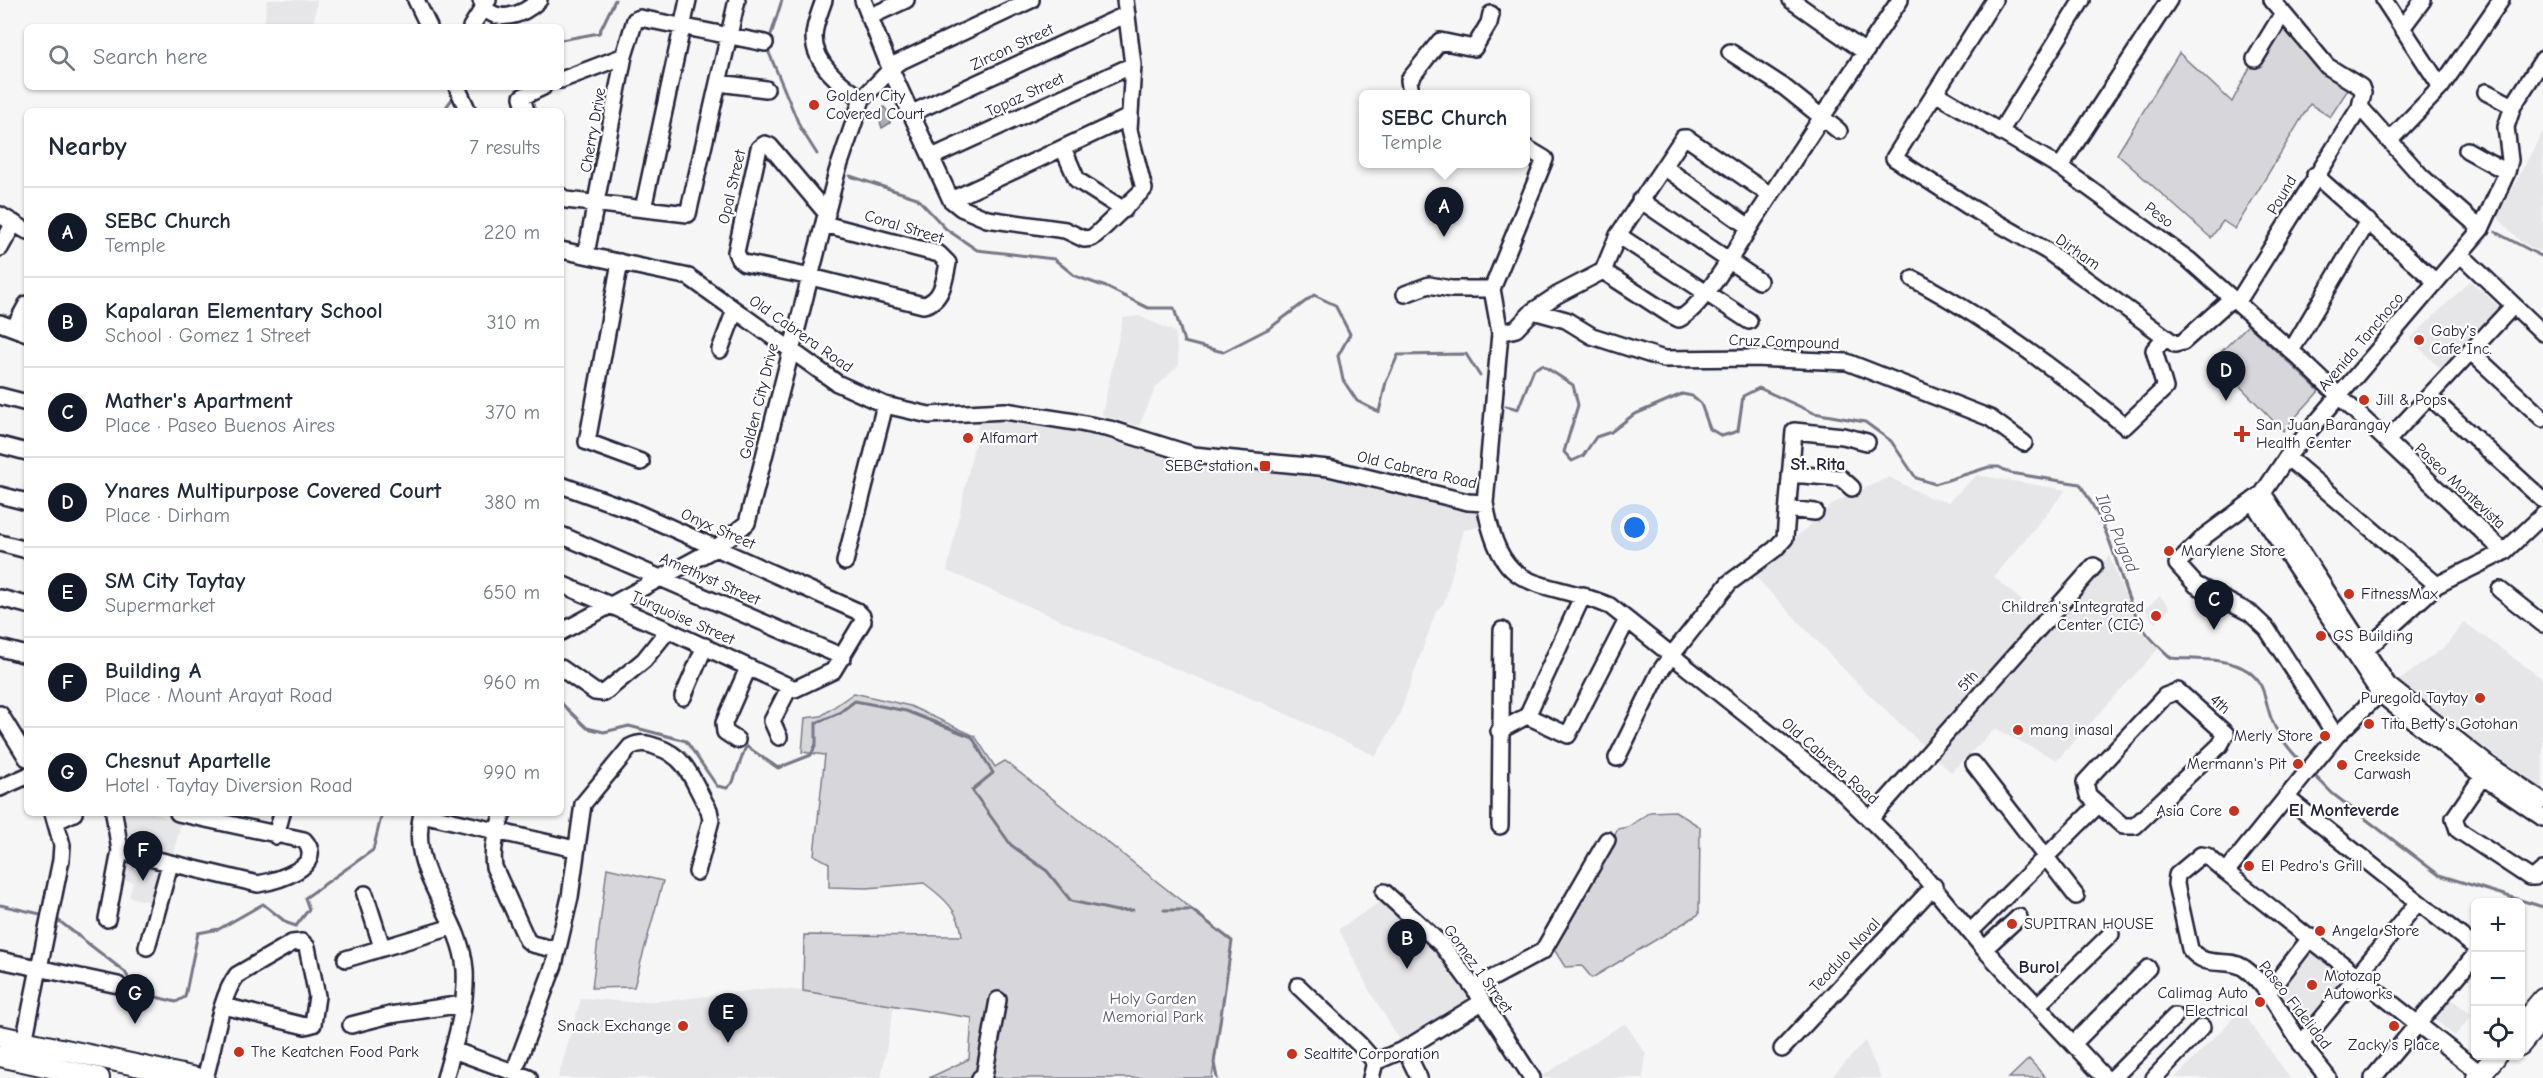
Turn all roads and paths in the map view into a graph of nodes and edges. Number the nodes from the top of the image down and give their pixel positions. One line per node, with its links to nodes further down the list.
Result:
1 (416, 0): 23 (street)
2 (539, 0): 19 (street)
3 (688, 0): 25 (street)
4 (738, 0): 27 (street)
5 (824, 0): 45 (street)
6 (863, 0): 22 (street)
7 (906, 0): 22 (street)
8 (1031, 0): 35 (street, Golden City Drive)
9 (1791, 0): 30 (street)
10 (1900, 0): 30 (street)
11 (1994, 0): 44 (street)
12 (2082, 0): 54 (street)
13 (2169, 0): 61 (street)
14 (2272, 0): 20 (street)
15 (2384, 0): 26 (street)
16 (2423, 0): 26 (street)
17 (2501, 0): 38 (street)
18 (1126, 7): 34 (street); 50 (street, Zircon Street)
19 (487, 10): 24 (street)
20 (2283, 13): 32 (street); 47 (street)
21 (1491, 14): 42 (street)
22 (869, 17): 35 (street)
23 (428, 24)
24 (474, 24)
25 (682, 28): 27 (street); 31 (street, Cherry Drive); 69 (street)
26 (2402, 28): 38 (street)
27 (729, 37): 28 (street); 37 (street)
28 (765, 43)
29 (1730, 52): 52 (street)
30 (1865, 52): 52 (street)
31 (624, 56): 36 (street); 68 (street, Cherry Drive)
32 (2254, 59)
33 (2543, 59): 46 (street)
34 (1133, 65): 51 (street); 59 (street, Topaz Street)
35 (890, 68): 45 (street, Golden City Drive); 50 (street)
36 (564, 79)
37 (719, 83): 41 (street); 69 (street)
38 (2440, 87): 55 (street)
39 (458, 90): 48 (street)
40 (535, 90): 49 (street)
41 (766, 90)
42 (1410, 90)
43 (2486, 92): 46 (street)
44 (1935, 93): 54 (street, Peso); 100 (street, Dirham)
45 (862, 99): 71 (street, Golden City Drive)
46 (2513, 106): 62 (street)
47 (2360, 107): 55 (street); 63 (street, Pound)
48 (467, 108)
49 (525, 108)
50 (912, 113): 59 (street)
51 (1129, 117): 56 (street); 70 (street)
52 (1822, 119): 53 (street); 64 (street)
53 (1839, 131)
54 (2000, 132): 61 (street, Peso)
55 (2389, 141): 75 (street)
56 (1063, 148): 66 (street); 70 (street)
57 (1530, 150): 88 (street)
58 (2467, 150): 62 (street)
59 (932, 157): 66 (street)
60 (1664, 167): 64 (street); 67 (street); 74 (street)
61 (2060, 167): 91 (street, Peso)
62 (2507, 172): 75 (street, Avenida Tanchoco)
63 (2315, 175): 72 (street); 91 (street, Pound)
64 (1770, 195): 74 (street)
65 (564, 198): 68 (street)
66 (951, 200): 70 (street)
67 (1641, 200): 76 (street); 81 (street)
68 (597, 204): 69 (street); 79 (street, Cherry Drive)
69 (643, 209)
70 (1124, 210)
71 (825, 219): 84 (street, Golden City Drive); 84 (street, Opal Street); 84 (street, Coral Street)
72 (2368, 221): 87 (street); 103 (street)
73 (14, 223): 77 (street)
74 (1749, 227): 81 (street)
75 (2481, 229): 80 (street, Avenida Tanchoco)
76 (1618, 235): 83 (street); 90 (street)
77 (0, 248)
78 (564, 250): 79 (street, Old Cabrera Road)
79 (586, 254): 82 (street, Old Cabrera Road)
80 (2460, 254): 87 (street, Avenida Tanchoco); 92 (street)
81 (1728, 260): 86 (street); 90 (street)
82 (620, 262): 94 (street, Old Cabrera Road); 117 (street)
83 (1603, 271): 90 (street); 95 (street)
84 (811, 277): 102 (street, Golden City Drive)
85 (1913, 279): 100 (street)
86 (1759, 281)
87 (2436, 282): 106 (street, Avenida Tanchoco)
88 (1492, 289): 89 (street); 98 (street)
89 (1405, 294)
90 (1705, 294): 96 (street)
91 (2235, 301): 100 (street); 103 (street, Peso)
92 (2513, 306): 99 (street); 104 (street)
93 (24, 310): 97 (street)
94 (735, 310): 101 (street); 102 (street, Old Cabrera Road)
95 (1533, 311): 98 (street); 113 (street, Cruz Compound)
96 (1749, 321)
97 (14, 328)
98 (1500, 333): 125 (street)
99 (2543, 333)
100 (2165, 337)
101 (720, 350)
102 (790, 351): 109 (street, Old Cabrera Road); 131 (street, Golden City Drive)
103 (2291, 351): 106 (street, Peso)
104 (2470, 351): 107 (street); 110 (street)
105 (0, 396): 108 (street)
106 (2338, 396): 111 (street, Paseo Montevista); 116 (street, Avenida Tanchoco)
107 (2429, 396): 111 (street); 123 (street)
108 (24, 402)
109 (885, 405): 125 (street, Old Cabrera Road); 134 (street)
110 (2543, 419)
111 (2387, 441): 133 (street, Paseo Montevista)
112 (1868, 442): 118 (street)
113 (2024, 443)
114 (0, 445): 115 (street)
115 (24, 451)
116 (2287, 457): 122 (street, Avenida Tanchoco); 138 (street)
117 (641, 462)
118 (1790, 474): 120 (street); 126 (street)
119 (564, 485): 131 (street, Onyx Street)
120 (1852, 488)
121 (0, 495): 124 (street)
122 (2258, 497): 152 (street); 163 (street, Avenida Tanchoco)
123 (2543, 500)
124 (24, 501)
125 (1485, 503): 140 (street, Old Cabrera Road)
126 (1788, 509): 127 (street); 153 (street)
127 (1815, 512)
128 (2543, 515): 133 (street)
129 (564, 535): 136 (street, Amethyst Street)
130 (0, 543): 132 (street)
131 (716, 548): 136 (street, Golden City Drive); 154 (street, Onyx Street)
132 (24, 549)
133 (2504, 552): 138 (street)
134 (845, 562)
135 (2094, 566): 184 (street, 5th)
136 (661, 576): 143 (street, Golden City Drive); 154 (street, Amethyst Street)
137 (564, 585): 143 (street, Turquoise Street)
138 (2437, 585): 152 (street)
139 (2500, 590): 145 (street)
140 (1583, 595): 144 (street, Old Cabrera Road); 161 (street)
141 (0, 598): 142 (street)
142 (24, 604)
143 (609, 604): 146 (street, Golden City Drive); 147 (street, Turquoise Street)
144 (1627, 620): 153 (street, Old Cabrera Road); 161 (street)
145 (2543, 624)
146 (564, 630)
147 (668, 630): 149 (street, Turquoise Street); 156 (street)
148 (1502, 630): 162 (street)
149 (705, 646): 155 (street, Turquoise Street); 159 (street)
150 (0, 648): 151 (street)
151 (24, 654)
152 (2361, 654): 158 (street)
153 (1671, 656): 167 (street); 184 (street, Old Cabrera Road)
154 (843, 657): 157 (street)
155 (748, 668): 157 (street, Turquoise Street); 165 (street)
156 (564, 670)
157 (789, 688): 164 (street)
158 (2384, 690): 163 (street); 169 (street)
159 (683, 697)
160 (0, 714): 166 (street)
161 (1527, 716): 162 (street)
162 (1499, 731): 185 (street)
163 (2336, 736): 172 (street)
164 (779, 737)
165 (737, 740)
166 (24, 753)
167 (1617, 758)
168 (1974, 764): 191 (street)
169 (2487, 771): 173 (street); 182 (street); 193 (street)
170 (24, 777): 171 (street)
171 (0, 788)
172 (2286, 797): 195 (street); 200 (street)
173 (2543, 801)
174 (2098, 805): 174 (street, 4th); 191 (street)
175 (114, 816): 190 (street)
176 (206, 816): 183 (street)
177 (281, 816): 187 (street)
178 (422, 816): 203 (street)
179 (431, 816): 186 (street)
180 (502, 816): 186 (street)
181 (55, 817): 215 (street)
182 (2543, 818)
183 (232, 819): 187 (street)
184 (1870, 819): 196 (street, Old Cabrera Road)
185 (1500, 826)
186 (497, 830): 189 (street); 210 (street)
187 (276, 836): 192 (street)
188 (1607, 840): 220 (street)
189 (575, 849): 194 (street); 210 (street)
190 (120, 851): 192 (street); 202 (street)
191 (2046, 858): 199 (street); 204 (street)
192 (170, 864): 208 (street)
193 (2543, 870)
194 (697, 872)
195 (2226, 872): 206 (street); 221 (street, Paseo Fidelidad)
196 (1934, 886): 204 (street, Old Cabrera Road); 238 (street, Teodulo Naval)
197 (1384, 892): 220 (street, Gomez 1 Street)
198 (365, 894): 209 (street)
199 (2076, 896)
200 (2418, 902): 207 (street); 217 (street)
201 (2019, 917): 211 (street)
202 (107, 919)
203 (452, 927): 209 (street); 224 (street)
204 (1970, 932): 211 (street, Old Cabrera Road)
205 (2111, 934): 226 (street)
206 (2311, 937): 217 (street); 221 (street)
207 (2471, 945)
208 (147, 947)
209 (382, 947): 212 (street)
210 (557, 950): 244 (street)
211 (1984, 950): 226 (street, Old Cabrera Road)
212 (346, 959)
213 (2471, 959): 230 (street)
214 (0, 960): 215 (street)
215 (39, 968): 218 (street); 234 (street)
216 (2148, 968): 235 (street)
217 (2358, 976): 230 (street); 236 (street)
218 (118, 985)
219 (1298, 986): 243 (street)
220 (1474, 988): 223 (street, Gomez 1 Street)
221 (2267, 994): 236 (street, Paseo Fidelidad)
222 (998, 1000): 251 (street)
223 (1482, 1002): 237 (street); 254 (street, Gomez 1 Street)
224 (463, 1004): 231 (street); 239 (street)
225 (224, 1006): 225 (street); 248 (street)
226 (2037, 1006): 235 (street, Old Cabrera Road)
227 (2541, 1008): 229 (main road); 233 (main road)
228 (2175, 1017): 256 (street)
229 (2525, 1022)
230 (2418, 1024): 245 (street); 259 (street)
231 (351, 1025)
232 (2202, 1027): 257 (street)
233 (2525, 1036)
234 (13, 1039): 247 (main road)
235 (2073, 1044): 255 (street, Old Cabrera Road)
236 (2301, 1044): 258 (street, Paseo Fidelidad)
237 (1405, 1049): 243 (street); 253 (street)
238 (1782, 1049)
239 (453, 1050): 244 (street); 249 (street)
240 (0, 1056): 246 (main road)
241 (2494, 1060): 245 (main road)
242 (2507, 1060): 245 (main road)
243 (1375, 1062): 252 (street)
244 (514, 1072): 250 (street)
245 (2485, 1077)
246 (99, 1078)
247 (196, 1078)
248 (205, 1078)
249 (445, 1078)
250 (529, 1078)
251 (980, 1078)
252 (1371, 1078)
253 (1419, 1078)
254 (1532, 1078)
255 (2105, 1078)
256 (2113, 1078)
257 (2154, 1078)
258 (2328, 1078)
259 (2373, 1078)

